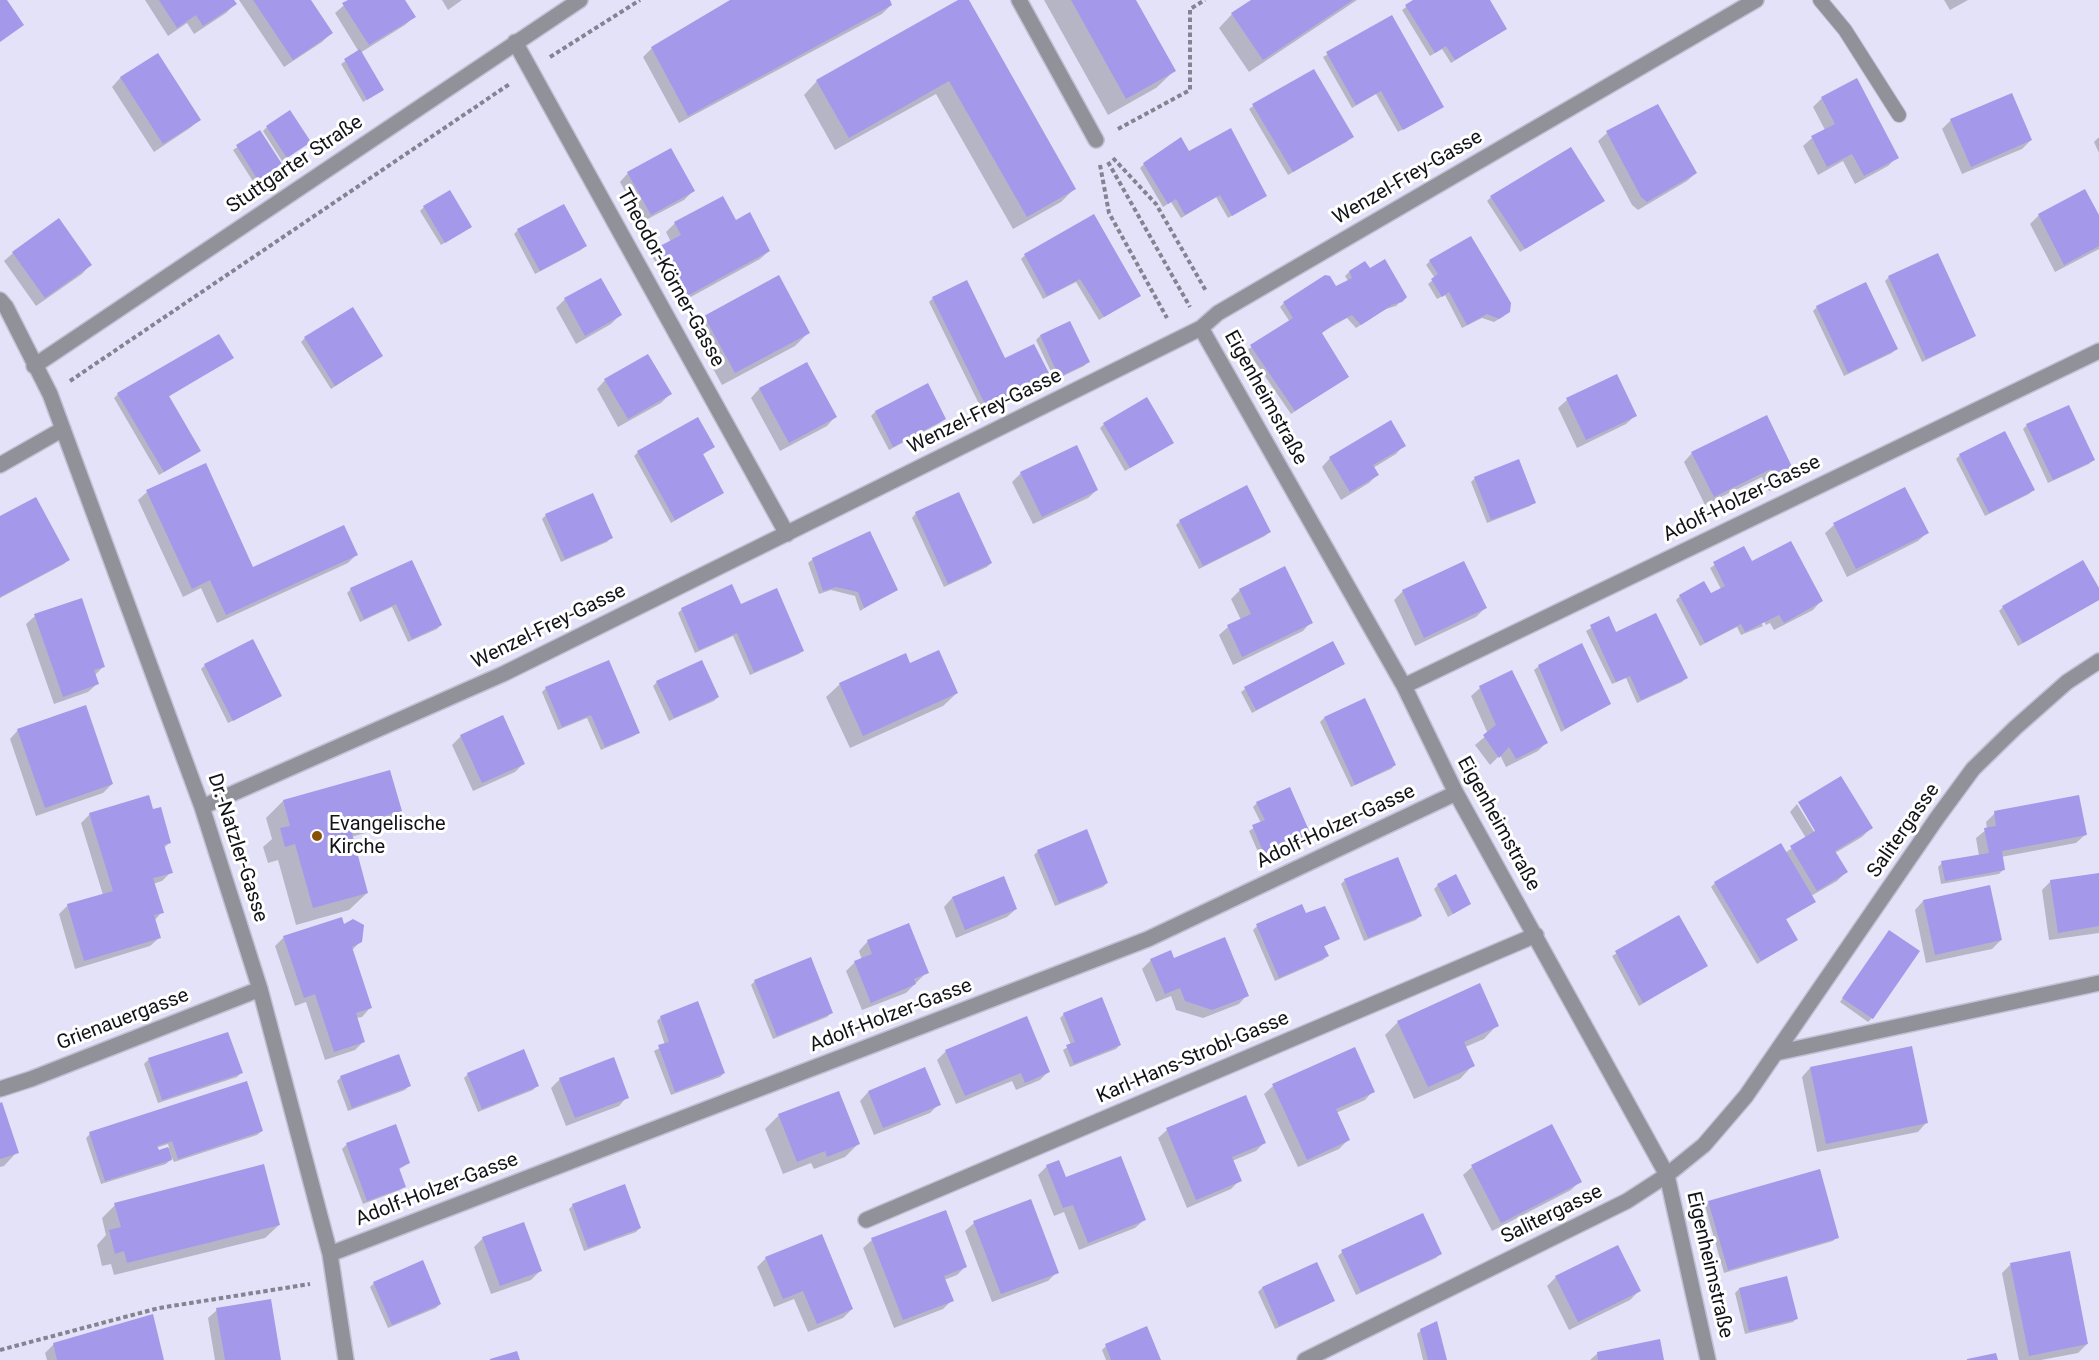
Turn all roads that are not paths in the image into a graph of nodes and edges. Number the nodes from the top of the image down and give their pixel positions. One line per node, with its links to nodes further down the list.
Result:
1 (580, 0): 5 (street, Stuttgarter Straße)
2 (1019, 0): 7 (street)
3 (1756, 0): 9 (street, Wenzel-Frey-Gasse)
4 (1820, 0): 6 (lane)
5 (515, 42): 11 (street, Stuttgarter Straße); 14 (street, Theodor-Körner-Gasse)
6 (1899, 115)
7 (1096, 140)
8 (0, 300): 11 (street, Dr.-Natzler-Gasse)
9 (1201, 328): 14 (street, Wenzel-Frey-Gasse); 16 (street, Eigenheimstraße)
10 (2099, 351): 16 (street, Adolf-Holzer-Gasse)
11 (34, 366): 12 (street, Dr.-Natzler-Gasse)
12 (63, 429): 13 (street); 18 (street, Dr.-Natzler-Gasse)
13 (0, 465)
14 (787, 534): 18 (street, Wenzel-Frey-Gasse)
15 (2099, 661): 22 (street, Salitergasse)
16 (1404, 686): 17 (street, Eigenheimstraße)
17 (1456, 793): 19 (street, Eigenheimstraße); 26 (street, Adolf-Holzer-Gasse)
18 (202, 807): 21 (street, Dr.-Natzler-Gasse)
19 (1536, 935): 24 (street, Eigenheimstraße); 25 (street, Karl-Hans-Strobl-Gasse)
20 (2099, 983): 22 (street)
21 (260, 989): 23 (street, Grienauergasse); 26 (street, Dr.-Natzler-Gasse)
22 (1776, 1053): 24 (street, Salitergasse)
23 (0, 1089)
24 (1667, 1175): 28 (street, Salitergasse); 29 (street, Eigenheimstraße)
25 (866, 1220)
26 (330, 1254): 27 (street, Dr.-Natzler-Gasse)
27 (346, 1360)
28 (1305, 1360)
29 (1708, 1360)

